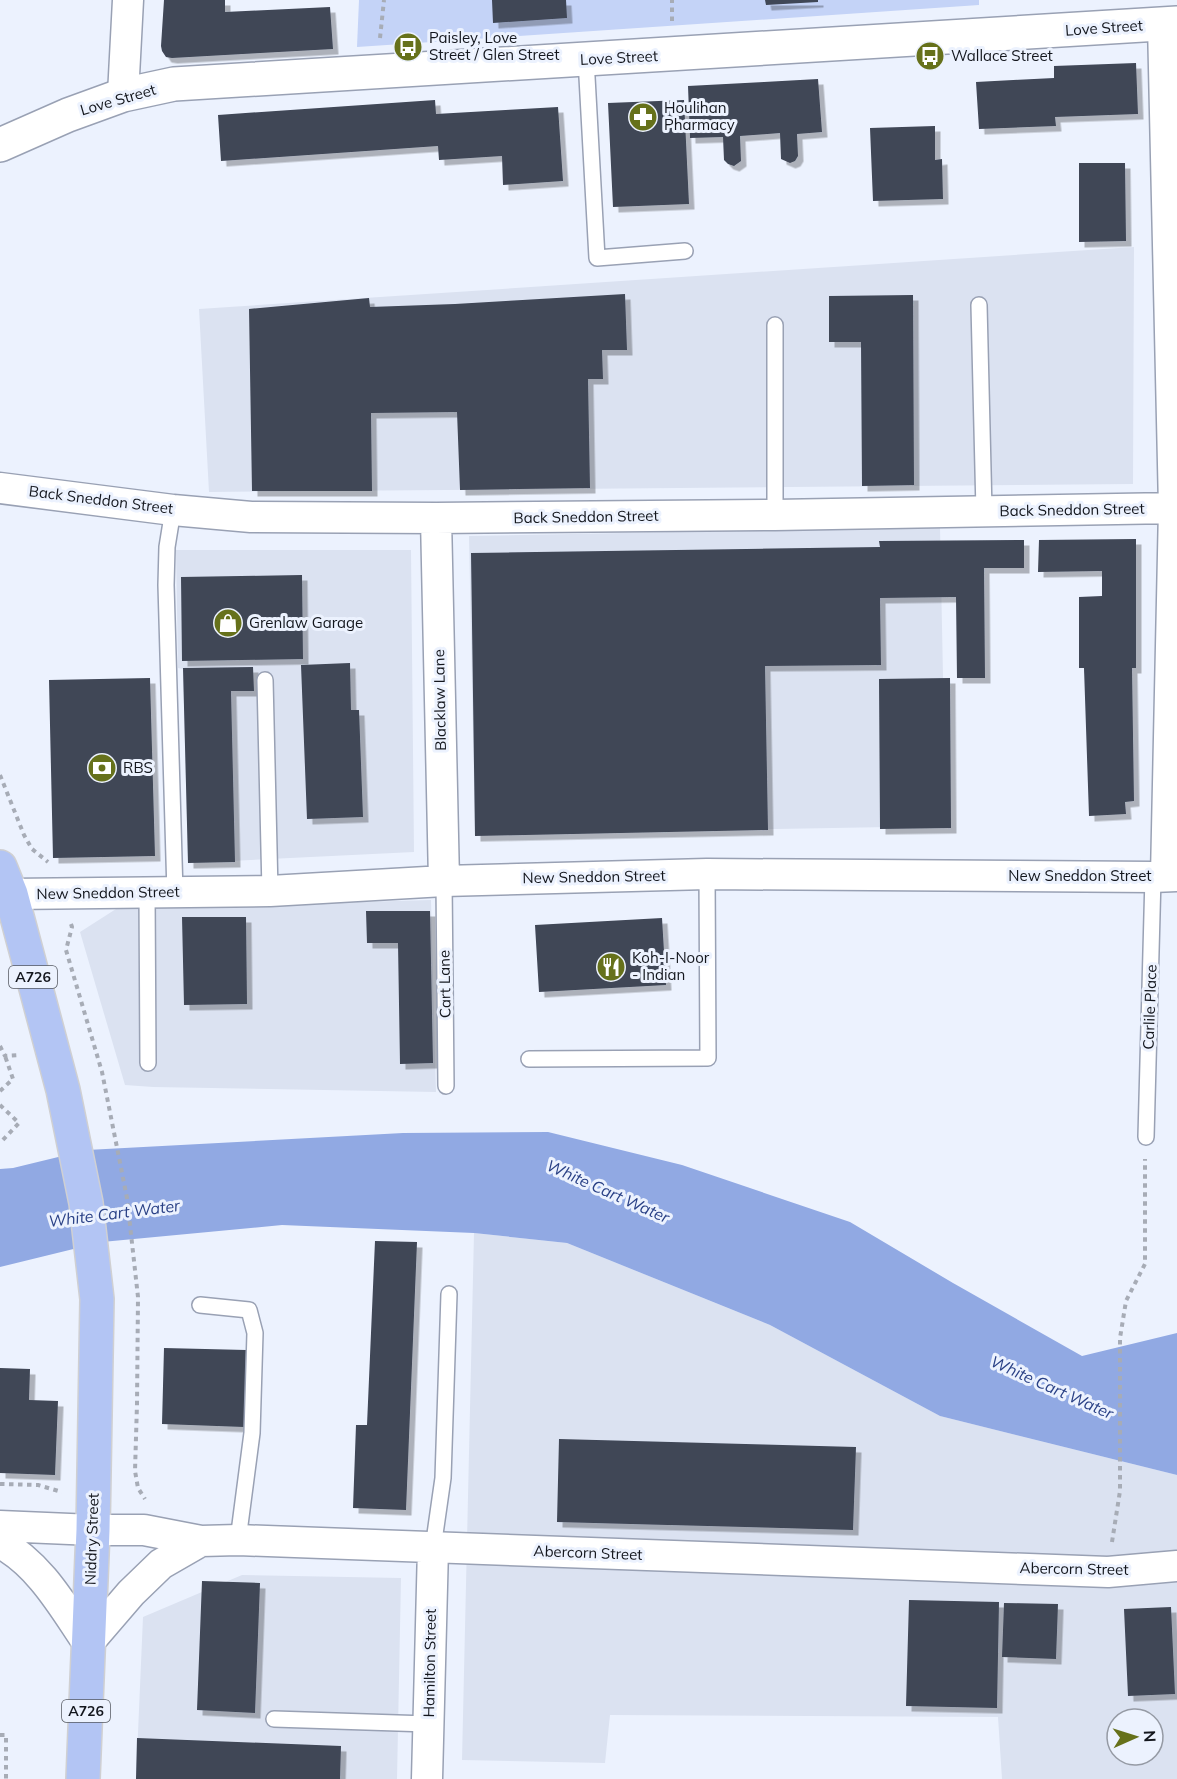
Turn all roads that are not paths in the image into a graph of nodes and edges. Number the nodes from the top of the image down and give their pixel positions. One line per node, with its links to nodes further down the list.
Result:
1 (128, 0): 4 (street)
2 (1170, 23): 3 (street, Love Street); 10 (street)
3 (586, 59): 4 (street, Love Street); 6 (lane)
4 (123, 95): 5 (street, Love Street)
5 (0, 145)
6 (685, 250)
7 (979, 305): 12 (lane)
8 (775, 325): 13 (lane)
9 (0, 488): 11 (street, Back Sneddon Street)
10 (1175, 500): 12 (street, Back Sneddon Street); 17 (street)
11 (173, 510): 14 (street, Back Sneddon Street); 21 (lane)
12 (984, 511): 13 (street, Back Sneddon Street)
13 (776, 515): 14 (street, Back Sneddon Street)
14 (436, 518): 19 (street, Blacklaw Lane)
15 (265, 680): 20 (lane)
16 (707, 874): 17 (street, New Sneddon Street); 19 (street, New Sneddon Street); 22 (lane)
17 (1166, 876): 25 (lane, Carlile Place)
18 (6, 880): 21 (street, New Sneddon Street); 29 (main road, Niddry Street / A726)
19 (444, 881): 20 (street, New Sneddon Street); 24 (lane, Cart Lane)
20 (270, 891): 21 (street, New Sneddon Street)
21 (161, 893): 23 (lane)
22 (530, 1059)
23 (148, 1063)
24 (446, 1086)
25 (1146, 1137)
26 (449, 1294): 33 (lane)
27 (200, 1305): 30 (lane)
28 (0, 1526): 29 (street, Abercorn Street)
29 (93, 1530): 31 (street, Abercorn Street); 35 (main road, Niddry Street / A726)
30 (238, 1540): 31 (street, Abercorn Street); 33 (street, Abercorn Street)
31 (201, 1541): 35 (street)
32 (0, 1543): 35 (street)
33 (433, 1548): 34 (street, Abercorn Street); 37 (street, Hamilton Street)
34 (1177, 1566)
35 (88, 1644): 38 (main road, Niddry Street / A726)
36 (274, 1719): 37 (lane)
37 (428, 1724): 39 (street, Hamilton Street)
38 (83, 1779)
39 (427, 1779)

